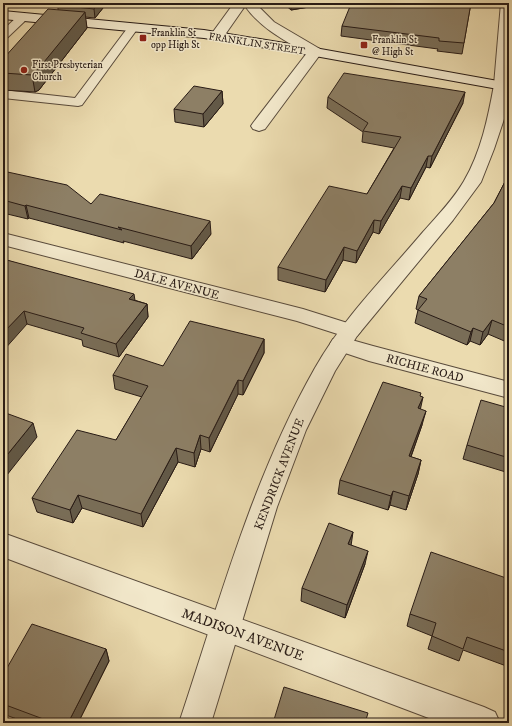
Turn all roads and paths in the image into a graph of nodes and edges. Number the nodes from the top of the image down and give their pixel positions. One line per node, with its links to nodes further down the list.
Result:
1 (240, 3): 8 (street)
2 (249, 3): 9 (street)
3 (507, 3): 10 (street, KENDRICK AVENUE)
4 (3, 15): 5 (street, FRANKLIN STREET)
5 (23, 17): 6 (street, FRANKLIN STREET); 7 (lane)
6 (133, 28): 8 (street, FRANKLIN STREET); 11 (lane)
7 (3, 36)
8 (217, 36): 9 (street, FRANKLIN STREET)
9 (315, 52): 10 (street, FRANKLIN STREET); 12 (street)
10 (505, 86): 14 (street, KENDRICK AVENUE)
11 (3, 94)
12 (259, 126)
13 (3, 239): 14 (street, DALE AVENUE)
14 (345, 338): 15 (street, RICHIE ROAD); 17 (street, KENDRICK AVENUE)
15 (509, 390)
16 (3, 545): 17 (street, MADISON AVENUE)
17 (226, 627): 18 (street, KENDRICK AVENUE); 19 (street, MADISON AVENUE)
18 (195, 723)
19 (484, 723)

